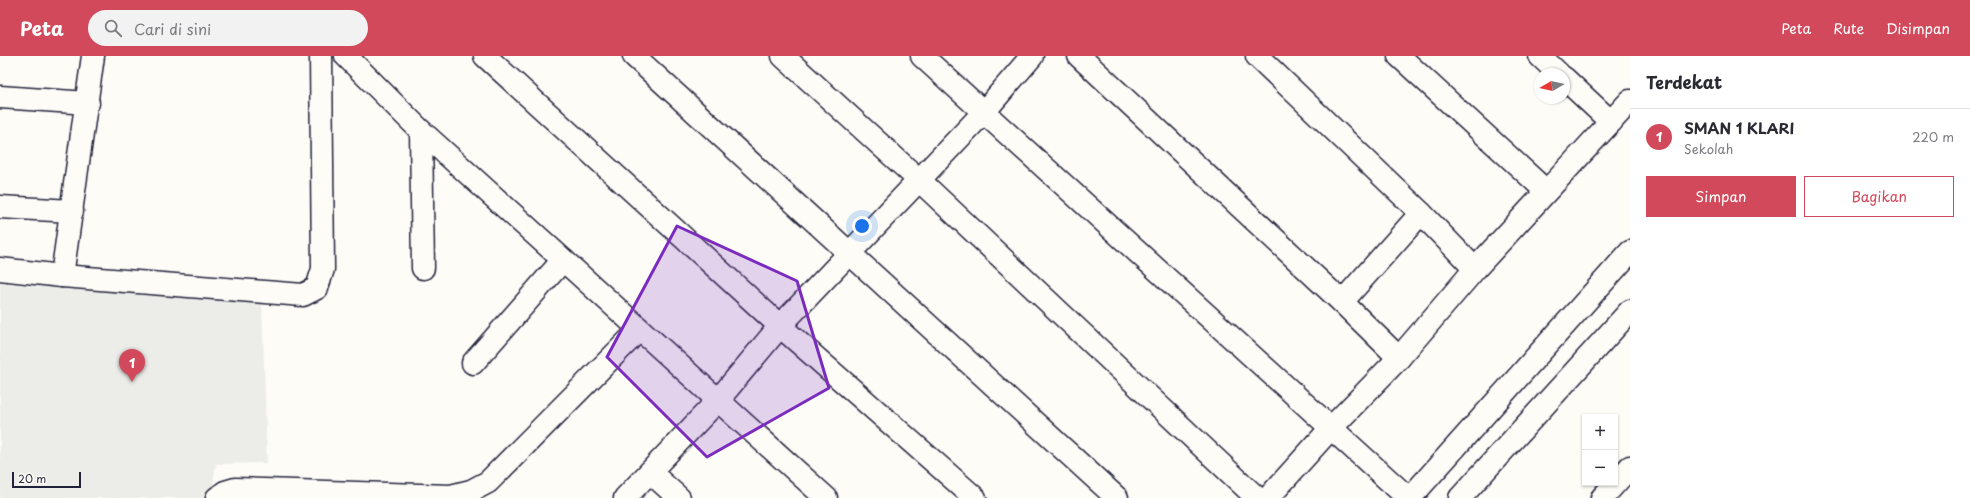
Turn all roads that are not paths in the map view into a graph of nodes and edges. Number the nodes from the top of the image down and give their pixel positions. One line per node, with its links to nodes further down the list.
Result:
1 (93, 56): 17 (street)
2 (321, 56): 32 (street)
3 (346, 56): 20 (street)
4 (485, 56): 35 (street)
5 (634, 56): 27 (street)
6 (783, 56): 21 (street)
7 (922, 56): 18 (street)
8 (1032, 56): 18 (street)
9 (1079, 56): 33 (street)
10 (1257, 56): 25 (street)
11 (1399, 56): 22 (street)
12 (1540, 56): 13 (street)
13 (1553, 68)
14 (1570, 84): 19 (street)
15 (0, 97): 17 (street)
16 (1630, 102): 19 (street)
17 (88, 103): 24 (street)
18 (983, 113): 21 (street); 40 (street)
19 (1611, 122): 22 (street)
20 (421, 131): 28 (street); 29 (street)
21 (919, 180): 27 (street); 49 (street)
22 (1546, 191): 30 (street)
23 (0, 207): 24 (street)
24 (72, 211): 32 (street)
25 (1421, 213): 30 (street); 33 (street)
26 (1630, 252): 51 (street)
27 (850, 254): 35 (street); 48 (street)
28 (563, 260): 36 (street); 38 (street)
29 (423, 268)
30 (1475, 268): 37 (street)
31 (0, 269): 32 (street)
32 (62, 276)
33 (1342, 302): 37 (street)
34 (1630, 311): 52 (street)
35 (780, 326): 39 (street); 47 (street)
36 (639, 330): 39 (street); 43 (street)
37 (1399, 358): 40 (street)
38 (472, 363)
39 (719, 399): 42 (street); 46 (street)
40 (1331, 428): 50 (street); 51 (street)
41 (1630, 466): 53 (street)
42 (650, 472): 44 (street); 45 (street)
43 (217, 498)
44 (625, 498)
45 (679, 498)
46 (826, 498)
47 (975, 498)
48 (1117, 498)
49 (1258, 498)
50 (1268, 498)
51 (1409, 498)
52 (1460, 498)
53 (1602, 498)

